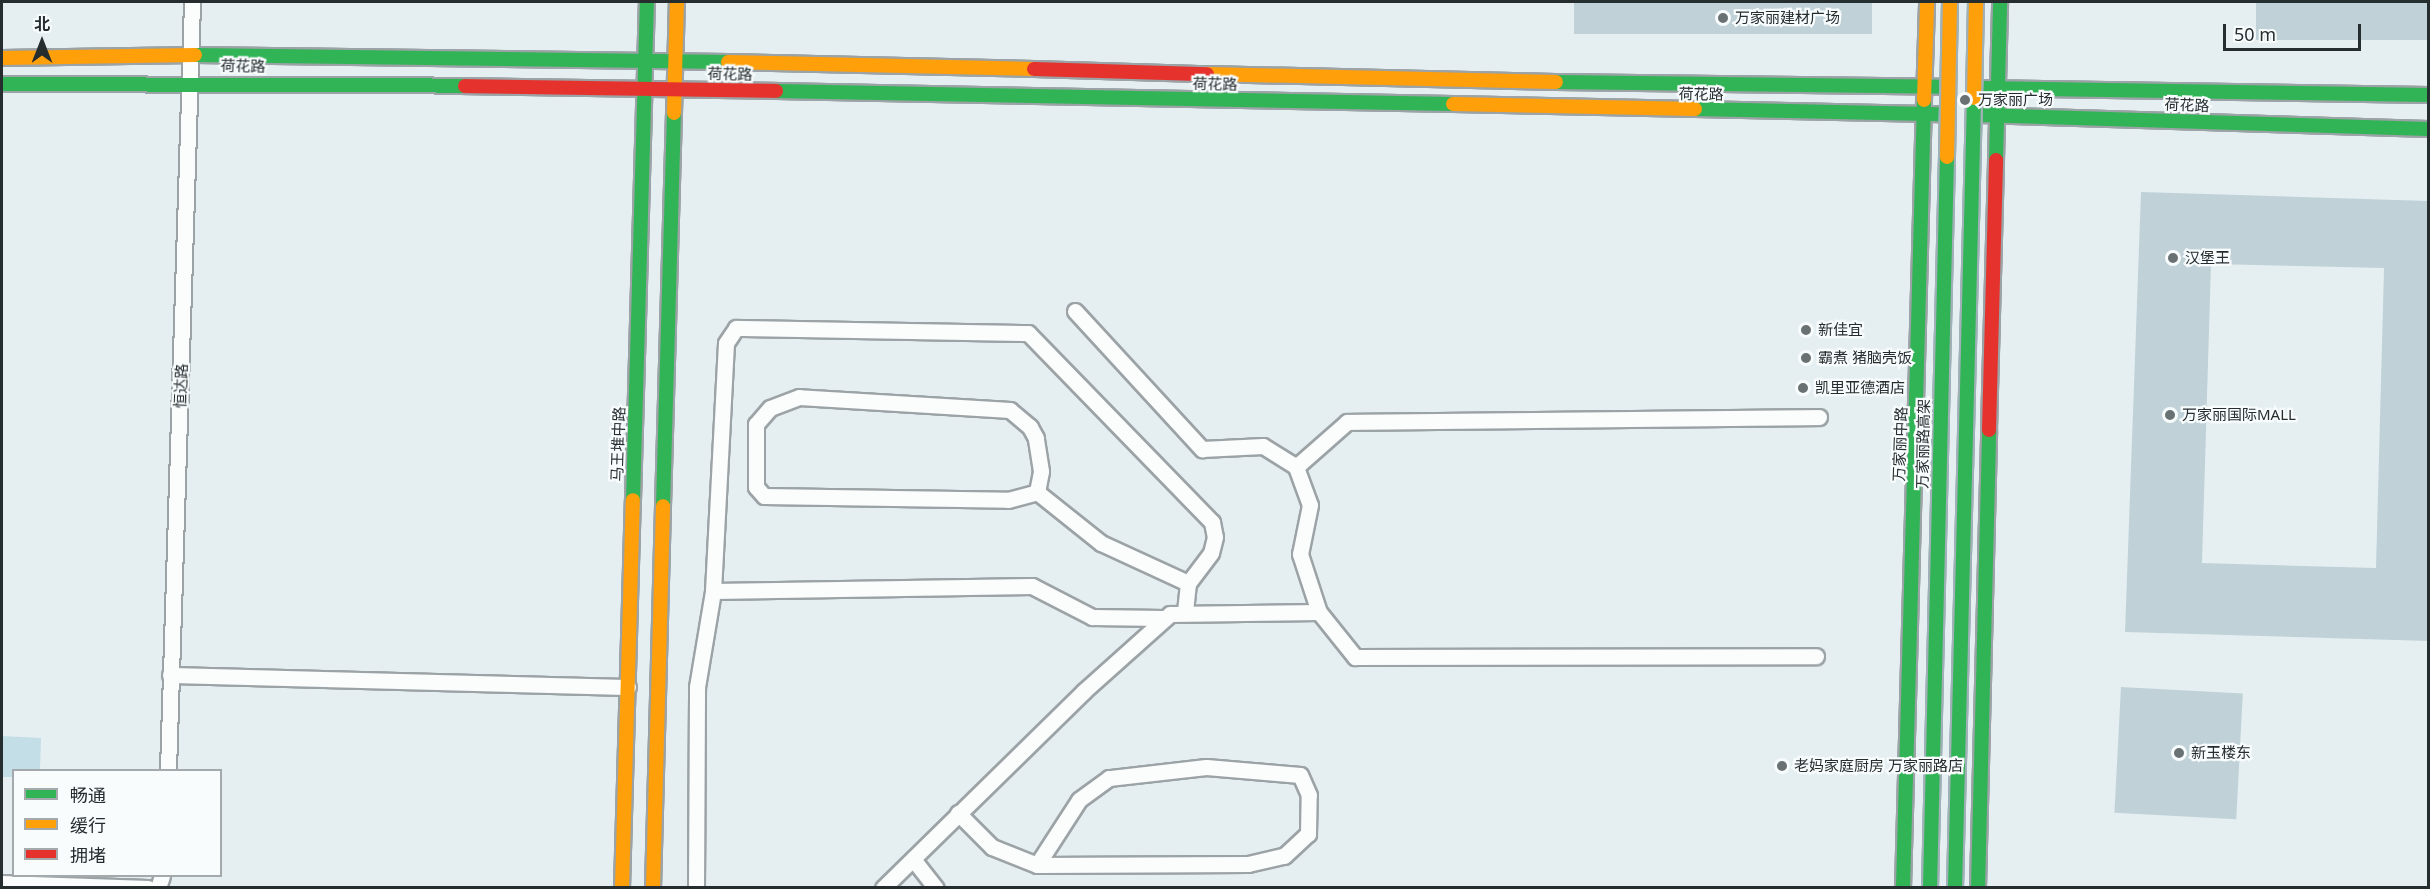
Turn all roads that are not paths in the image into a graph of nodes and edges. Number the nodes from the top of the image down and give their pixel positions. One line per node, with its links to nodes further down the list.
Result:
1 (192, 2): 8 (street, 恒达路)
2 (647, 2): 10 (main road, 马王堆中路)
3 (677, 2): 11 (main road)
4 (1927, 2): 14 (main road, 万家丽中路)
5 (1950, 2): 46 (main road, 万家丽路高架, bridge)
6 (1976, 2): 47 (main road, bridge)
7 (2000, 2): 16 (main road)
8 (191, 55): 9 (main road, 荷花路); 10 (main road, 荷花路); 12 (street, 恒达路)
9 (2, 58)
10 (645, 60): 11 (main road, 荷花路); 15 (main road, 马王堆中路)
11 (675, 61): 14 (main road, 荷花路); 17 (main road)
12 (191, 82): 13 (main road, 荷花路); 15 (main road, 荷花路); 32 (street, 恒达路)
13 (2, 84)
14 (1926, 86): 16 (main road, 荷花路); 19 (main road, 万家丽中路)
15 (644, 88): 17 (main road, 荷花路); 33 (main road, 马王堆中路)
16 (1997, 88): 18 (main road, 荷花路); 20 (main road)
17 (675, 89): 19 (main road, 荷花路); 41 (main road)
18 (2428, 95)
19 (1926, 114): 20 (main road, 荷花路); 45 (main road, 万家丽中路)
20 (1998, 116): 21 (main road, 荷花路); 48 (main road)
21 (2428, 129)
22 (1075, 311): 24 (street)
23 (1819, 417): 24 (street)
24 (1296, 467): 28 (street)
25 (1037, 492): 25 (street); 26 (street)
26 (1188, 583): 27 (street); 29 (street)
27 (713, 591): 30 (street); 42 (street)
28 (1319, 612): 29 (street); 31 (street)
29 (1185, 613): 30 (street)
30 (1163, 618): 35 (street)
31 (1816, 656)
32 (170, 675): 33 (street); 34 (street, 恒达路)
33 (628, 687): 40 (main road, 马王堆中路)
34 (168, 769)
35 (958, 813): 36 (street); 37 (street)
36 (913, 859): 43 (street); 44 (street)
37 (1037, 865): 37 (street)
38 (2, 883): 39 (street)
39 (148, 888)
40 (622, 888)
41 (653, 888)
42 (696, 888)
43 (883, 888)
44 (936, 888)
45 (1903, 888)
46 (1929, 888)
47 (1955, 888)
48 (1978, 888)

